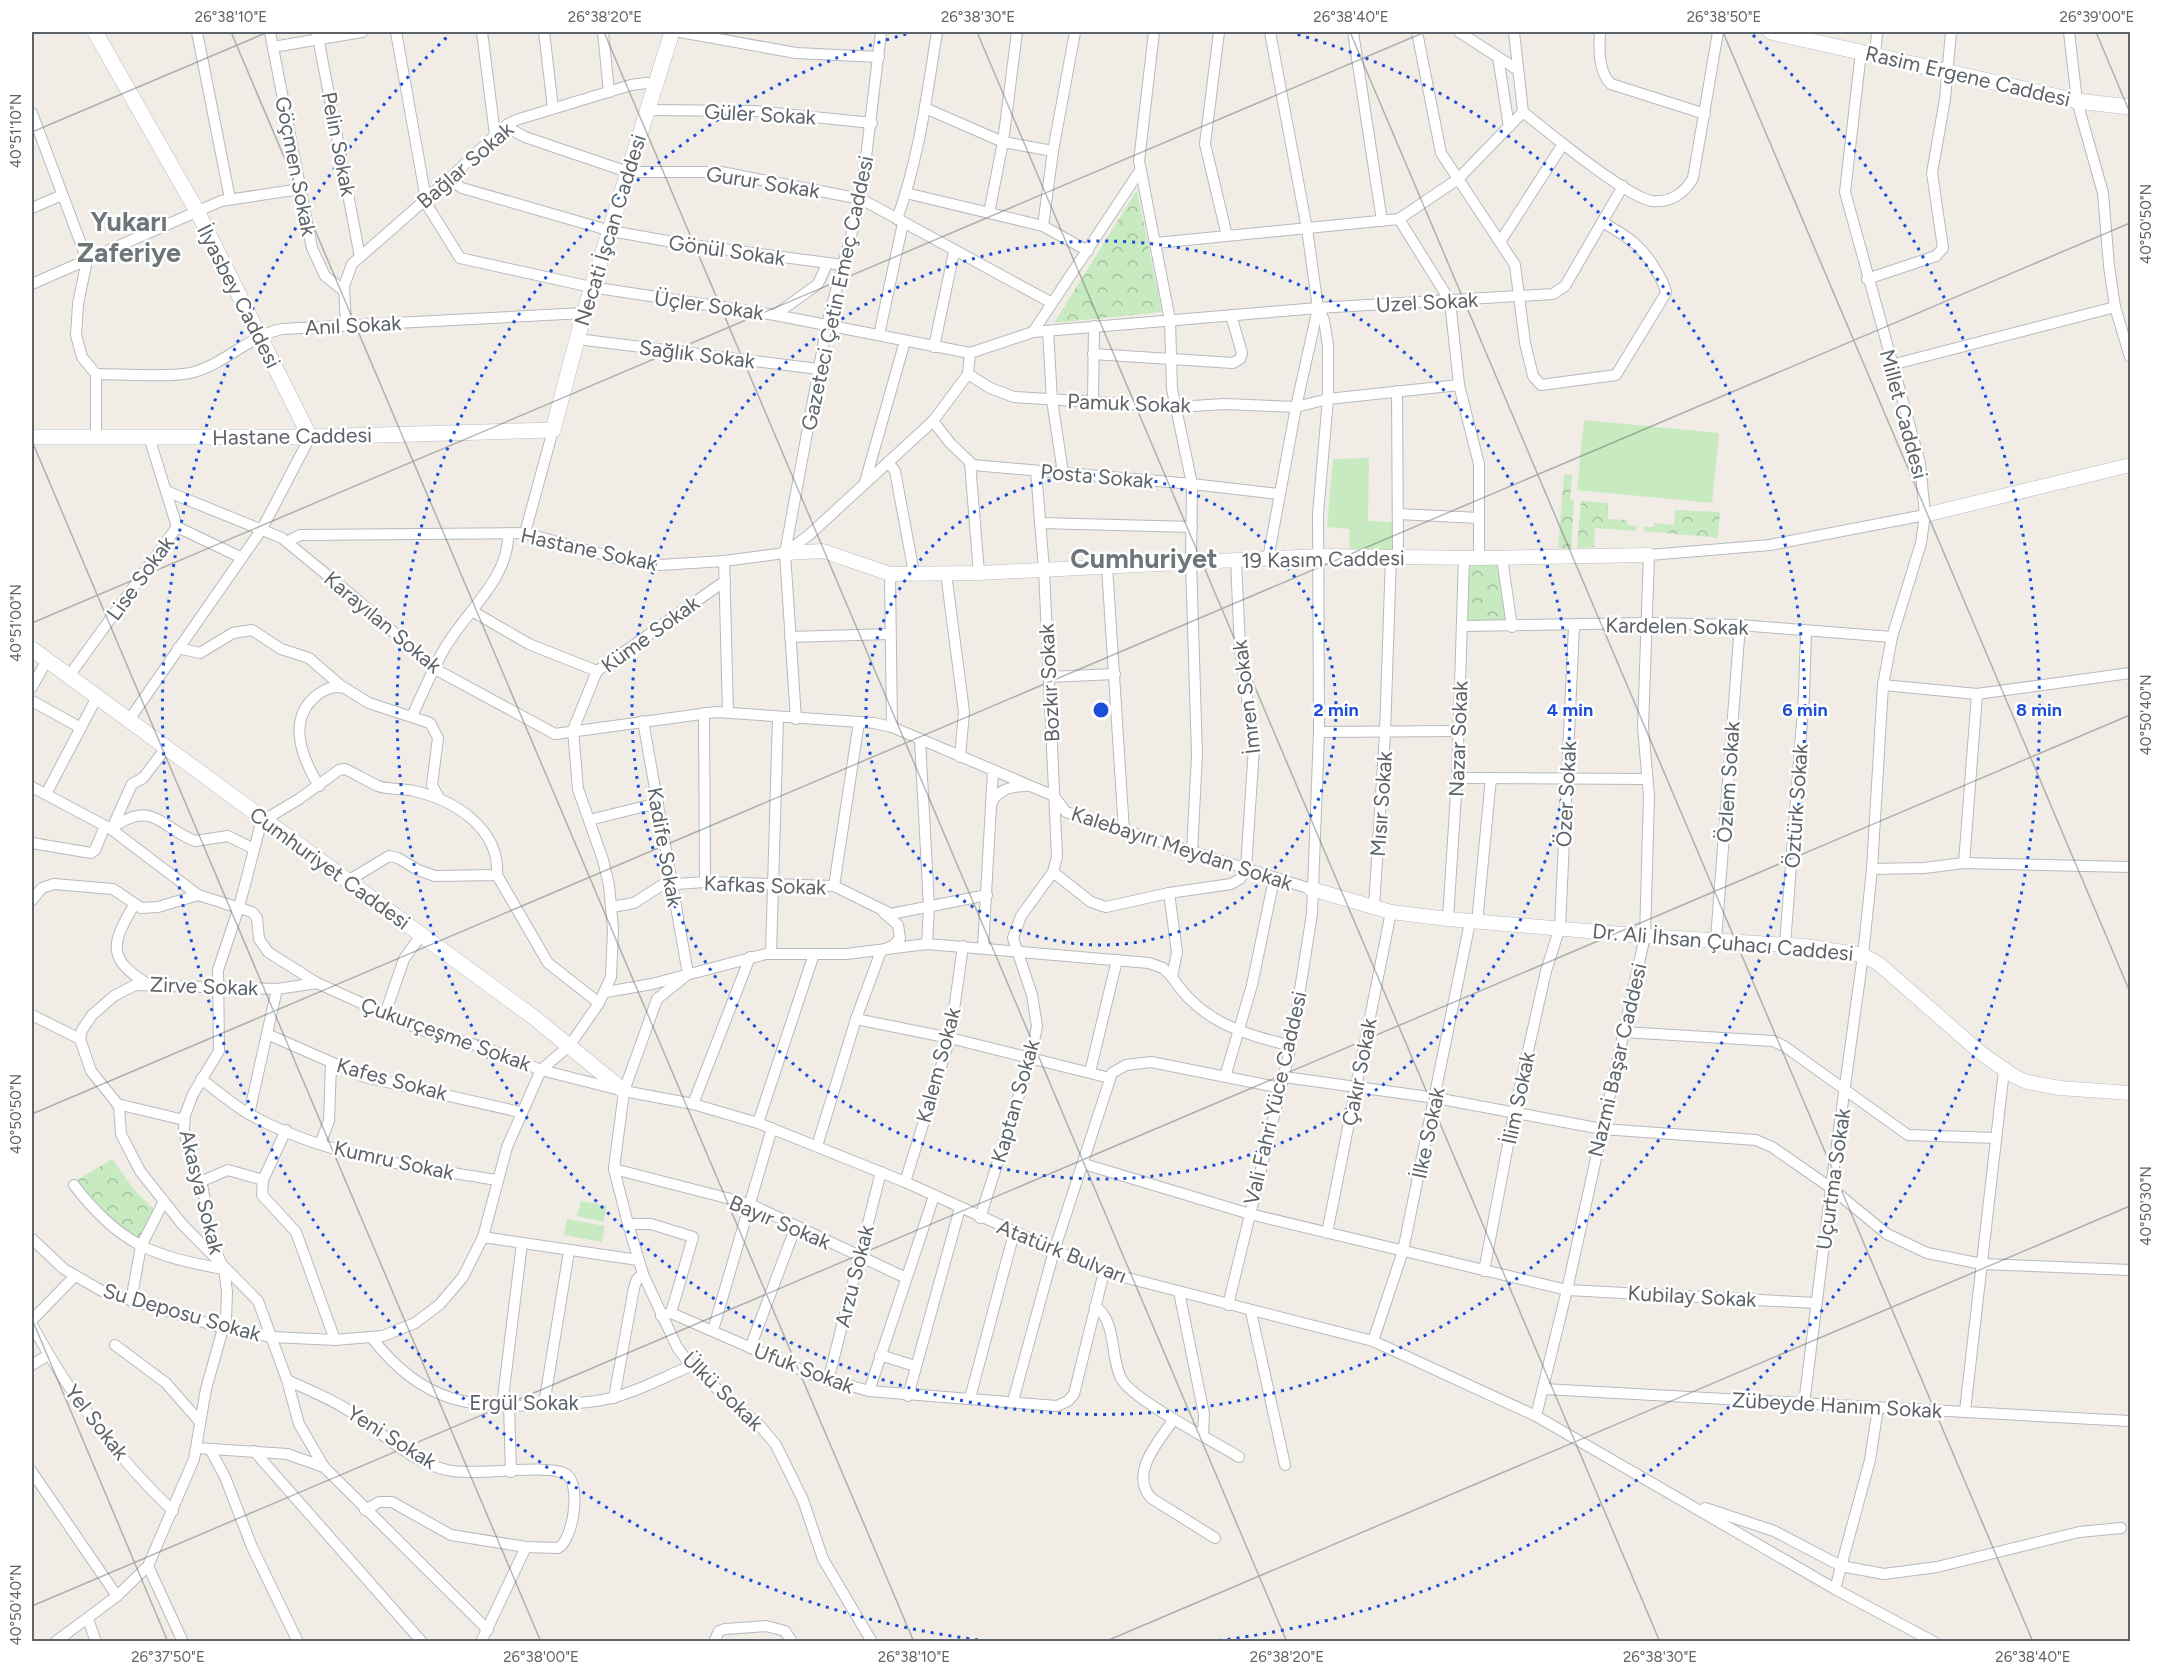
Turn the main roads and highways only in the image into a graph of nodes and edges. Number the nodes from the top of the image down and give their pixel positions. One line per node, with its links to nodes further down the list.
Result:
1 (95, 32): 8 (main road, İlyasbey Caddesi)
2 (672, 32): 6 (main road, Necati İşcan Caddesi)
3 (1772, 32): 4 (main road, Rasim Ergene Caddesi)
4 (1821, 38): 5 (main road, Rasim Ergene Caddesi)
5 (2130, 107)
6 (552, 433): 8 (main road, Hastane Caddesi)
7 (32, 439): 9 (main road, Hastane Caddesi); 9 (main road, Hastane Caddesi)
8 (308, 439): 9 (main road, Hastane Caddesi)
9 (150, 440)
10 (32, 649): 11 (main road, Cumhuriyet Caddesi)
11 (624, 1091)

